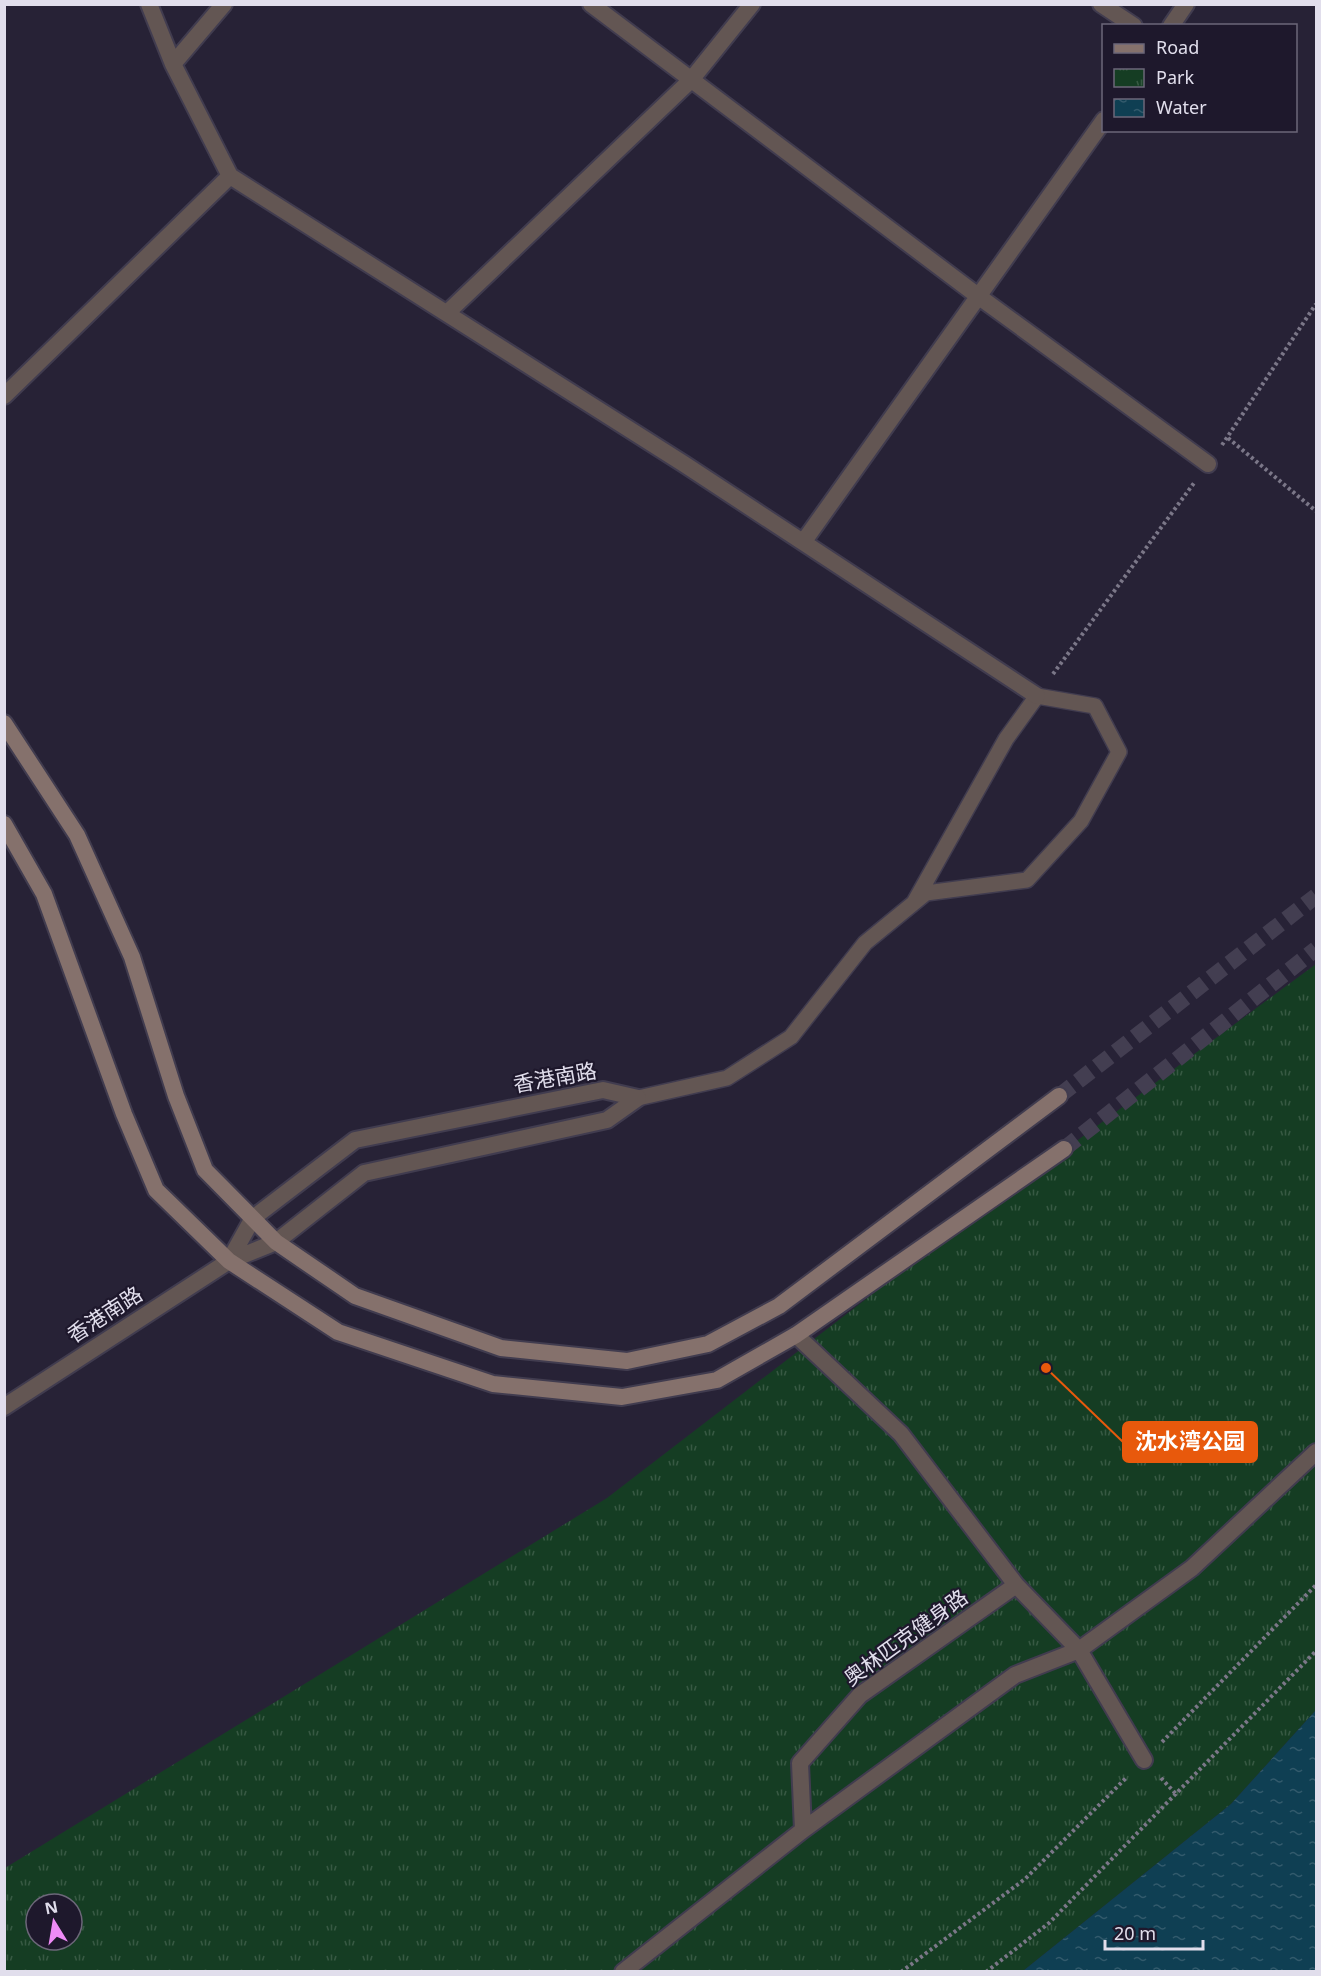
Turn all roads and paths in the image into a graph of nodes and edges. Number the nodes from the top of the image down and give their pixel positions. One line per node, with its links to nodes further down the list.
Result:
1 (149, 4): 9 (street)
2 (224, 4): 9 (street)
3 (591, 4): 10 (street)
4 (752, 4): 10 (street)
5 (1101, 4): 7 (street)
6 (1186, 4): 8 (street)
7 (1131, 24)
8 (1172, 24)
9 (173, 64): 12 (street)
10 (691, 80): 13 (street); 15 (street)
11 (1102, 123): 13 (street)
12 (230, 176): 15 (street); 16 (street)
13 (978, 296): 18 (street); 20 (street)
14 (1317, 304): 17 (path)
15 (447, 313): 20 (street)
16 (4, 396)
17 (1228, 438): 18 (path); 19 (path)
18 (1208, 464): 21 (path)
19 (1317, 511)
20 (804, 542): 21 (street)
21 (1037, 696): 24 (lane); 24 (lane)
22 (4, 723): 28 (main road)
23 (4, 824): 30 (main road)
24 (915, 901): 26 (lane)
25 (1059, 1096): 29 (main road)
26 (638, 1098): 28 (street, 香港南路); 29 (street, 香港南路)
27 (1064, 1149): 31 (main road)
28 (254, 1218): 29 (main road); 30 (street, 香港南路)
29 (276, 1242): 30 (street, 香港南路)
30 (230, 1261): 31 (main road); 32 (street, 香港南路)
31 (796, 1335): 34 (street)
32 (4, 1407)
33 (1317, 1452): 36 (street)
34 (1016, 1585): 36 (street); 39 (street, 奥林匹克健身路)
35 (1317, 1585): 38 (path)
36 (1079, 1650): 38 (street); 39 (street)
37 (1317, 1651): 42 (path)
38 (1144, 1760): 41 (path)
39 (803, 1830): 40 (street)
40 (623, 1971)
41 (901, 1971)
42 (986, 1971)

